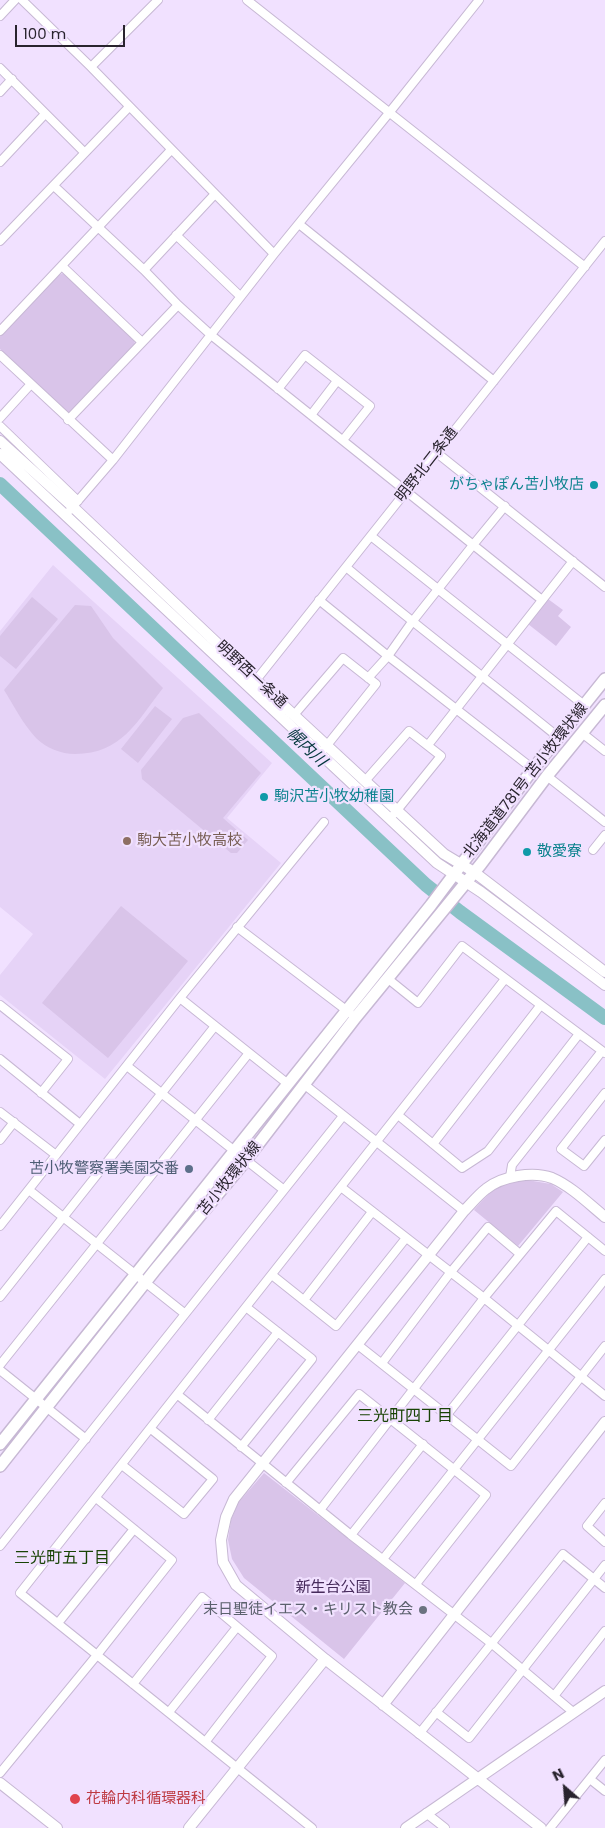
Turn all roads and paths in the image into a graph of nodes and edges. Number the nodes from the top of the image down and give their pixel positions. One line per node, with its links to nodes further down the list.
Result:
1 (15, 0): 6 (street)
2 (22, 0): 7 (street)
3 (158, 0): 7 (street)
4 (247, 0): 12 (street)
5 (479, 0): 12 (street)
6 (0, 16)
7 (91, 67): 11 (street)
8 (0, 68): 9 (street)
9 (12, 80): 10 (street); 13 (street)
10 (0, 92)
11 (129, 107): 14 (street); 15 (street)
12 (389, 113): 19 (street); 26 (street)
13 (45, 114): 15 (street); 16 (street)
14 (171, 150): 18 (street); 20 (street)
15 (84, 152): 17 (street)
16 (0, 162)
17 (54, 186): 20 (street); 22 (street)
18 (214, 194): 21 (street); 24 (street)
19 (299, 224): 24 (street); 35 (street)
20 (98, 228): 25 (street); 27 (street)
21 (176, 235): 27 (street); 28 (street)
22 (0, 241)
23 (605, 241): 26 (street, 明野北二条通)
24 (274, 254): 28 (street)
25 (62, 266): 30 (street); 32 (street)
26 (585, 267): 35 (street, 明野北二条通)
27 (144, 270): 29 (street)
28 (240, 296): 31 (street)
29 (178, 305): 31 (street); 32 (street)
30 (0, 331)
31 (211, 335): 37 (street); 46 (street)
32 (142, 342): 40 (street)
33 (0, 354): 36 (street)
34 (337, 381): 37 (street); 38 (street); 42 (street)
35 (494, 381): 44 (street, 明野北二条通)
36 (31, 384): 39 (street); 40 (street)
37 (278, 389): 38 (street)
38 (311, 415): 42 (street)
39 (0, 418)
40 (68, 420): 46 (street)
41 (0, 426): 48 (street)
42 (343, 440): 47 (street)
43 (0, 441): 48 (street, 明野西一条通)
44 (437, 453): 47 (street, 明野北二条通); 49 (street)
45 (0, 454): 50 (street, 明野西一条通)
46 (113, 460): 48 (street)
47 (407, 492): 51 (street, 明野北二条通); 52 (street)
48 (75, 504): 50 (street); 65 (street, 明野西一条通)
49 (505, 506): 52 (street); 53 (street)
50 (66, 516): 65 (street, 明野西一条通)
51 (371, 536): 54 (street, 明野北二条通); 56 (street)
52 (473, 545): 56 (street); 58 (street)
53 (574, 561): 55 (street); 58 (street)
54 (346, 567): 57 (street, 明野北二条通); 59 (street)
55 (605, 587)
56 (438, 590): 59 (street); 60 (street)
57 (319, 600): 61 (street); 65 (street, 明野北二条通)
58 (542, 600): 60 (street)
59 (412, 622): 61 (street); 62 (street)
60 (507, 646): 62 (street); 66 (street)
61 (388, 656): 63 (street); 68 (street)
62 (483, 676): 68 (street); 71 (street)
63 (368, 678): 69 (street); 73 (street)
64 (605, 679): 66 (main road, 北海道道781号 苫小牧環状線)
65 (252, 685): 69 (street, 明野西一条通); 73 (street, 明野西一条通)
66 (584, 705): 71 (main road, 北海道道781号 苫小牧環状線)
67 (605, 705): 70 (main road, 北海道道781号 苫小牧環状線)
68 (457, 709): 72 (street); 75 (street)
69 (294, 715): 73 (street, 明野西一条通)
70 (582, 733): 74 (street); 76 (main road, 北海道道781号 苫小牧環状線)
71 (558, 737): 75 (main road, 北海道道781号 苫小牧環状線)
72 (428, 745): 77 (street); 78 (street)
73 (323, 750): 77 (street, 明野西一条通); 79 (street, 明野西一条通)
74 (605, 751)
75 (533, 769): 84 (main road, 北海道道781号 苫小牧環状線)
76 (547, 776): 81 (street); 85 (main road, 北海道道781号 苫小牧環状線)
77 (365, 781): 78 (street, 明野西一条通)
78 (397, 810): 79 (street); 84 (street, 明野西一条通)
79 (389, 819): 86 (street, 明野西一条通)
80 (324, 822): 89 (street)
81 (605, 822)
82 (605, 835): 83 (street)
83 (593, 850)
84 (462, 864): 85 (street, 明野西一条通); 86 (main road, 北海道道781号 苫小牧環状線)
85 (474, 872): 87 (main road, 北海道道781号 苫小牧環状線); 90 (street, 明野西一条通)
86 (451, 879): 87 (street, 明野西一条通); 97 (main road, 苫小牧環状線)
87 (466, 882): 88 (main road, 北海道道781号 苫小牧環状線); 93 (street, 明野西一条通)
88 (458, 892): 91 (main road, 苫小牧環状線)
89 (237, 927): 94 (street); 97 (street)
90 (605, 972)
91 (387, 978): 92 (street); 97 (main road, 苫小牧環状線)
92 (505, 979): 96 (street); 111 (street)
93 (605, 985)
94 (180, 998): 98 (street); 103 (street)
95 (0, 1005): 106 (street)
96 (540, 1006): 99 (street); 118 (street)
97 (351, 1014): 104 (main road, 苫小牧環状線); 105 (main road, 苫小牧環状線)
98 (215, 1026): 101 (street); 107 (street)
99 (579, 1034): 100 (street); 118 (street)
100 (603, 1052): 122 (street)
101 (249, 1053): 104 (street); 112 (street)
102 (0, 1059): 106 (street)
103 (127, 1066): 107 (street); 114 (street)
104 (288, 1084): 119 (main road, 苫小牧環状線)
105 (304, 1085): 110 (street); 121 (main road, 苫小牧環状線)
106 (42, 1092): 114 (street)
107 (163, 1094): 112 (street); 129 (street)
108 (605, 1094): 116 (street)
109 (0, 1112): 113 (street)
110 (343, 1116): 117 (street); 125 (street)
111 (398, 1116): 117 (street); 118 (street)
112 (196, 1120): 119 (street); 133 (street)
113 (14, 1122): 115 (street); 120 (street)
114 (80, 1124): 120 (street)
115 (0, 1140)
116 (605, 1140)
117 (376, 1142): 123 (street); 126 (street)
118 (433, 1144)
119 (234, 1150): 121 (street); 138 (main road, 苫小牧環状線)
120 (56, 1155): 124 (street)
121 (246, 1160): 125 (street); 141 (main road, 苫小牧環状線)
122 (510, 1177): 126 (street); 128 (street)
123 (341, 1187): 127 (street); 139 (street)
124 (29, 1190): 129 (street); 130 (street)
125 (284, 1190): 146 (street)
126 (464, 1211): 136 (street)
127 (372, 1212): 132 (street); 144 (street)
128 (605, 1217)
129 (64, 1218): 133 (street); 142 (street)
130 (0, 1226)
131 (588, 1237): 134 (street); 135 (street); 147 (street)
132 (406, 1238): 136 (street); 144 (street)
133 (96, 1244): 138 (street); 153 (street)
134 (605, 1251)
135 (520, 1254): 137 (street); 143 (street)
136 (428, 1257): 137 (street); 149 (street)
137 (450, 1273): 143 (street); 152 (street)
138 (134, 1274): 141 (street); 159 (main road, 苫小牧環状線)
139 (272, 1275): 144 (street); 145 (street)
140 (605, 1279): 151 (street)
141 (146, 1282): 146 (street); 160 (main road, 苫小牧環状線)
142 (0, 1298)
143 (484, 1298): 147 (street); 156 (street)
144 (304, 1300)
145 (246, 1307): 148 (street); 157 (street)
146 (184, 1313): 166 (street)
147 (517, 1326): 151 (street); 161 (street)
148 (278, 1332): 163 (street); 170 (street)
149 (358, 1344): 152 (street); 171 (street)
150 (605, 1346): 155 (street)
151 (548, 1351): 155 (street); 167 (street)
152 (382, 1363): 156 (street)
153 (0, 1365)
154 (0, 1370): 159 (street)
155 (580, 1378): 158 (street); 167 (street)
156 (414, 1390): 161 (street); 162 (street)
157 (178, 1395): 163 (street); 165 (street)
158 (605, 1396)
159 (36, 1399): 160 (street); 168 (main road, 苫小牧環状線)
160 (46, 1407): 166 (street); 173 (main road, 苫小牧環状線)
161 (446, 1416): 167 (street)
162 (392, 1419): 169 (street); 175 (street); 178 (street)
163 (208, 1420): 170 (street)
164 (605, 1422): 188 (street)
165 (151, 1429): 172 (street); 172 (street)
166 (86, 1439): 182 (street)
167 (478, 1440): 174 (street)
168 (0, 1444)
169 (423, 1444): 174 (street); 180 (street)
170 (242, 1447): 171 (street)
171 (262, 1464): 175 (street); 194 (street)
172 (122, 1465): 176 (street)
173 (0, 1466)
174 (455, 1470): 183 (street); 186 (street)
175 (286, 1483): 178 (street)
176 (96, 1498): 179 (street); 189 (street)
177 (605, 1503): 181 (street)
178 (320, 1510): 180 (street)
179 (134, 1530): 189 (street); 193 (street)
180 (351, 1535): 183 (street)
181 (605, 1542)
182 (0, 1546)
183 (383, 1559): 186 (street)
184 (605, 1565): 185 (street)
185 (594, 1579): 187 (street); 192 (street); 195 (street)
186 (416, 1584): 188 (street)
187 (605, 1588)
188 (454, 1614): 192 (street); 199 (street)
189 (58, 1623): 193 (street)
190 (237, 1627): 196 (street); 200 (street); 204 (street)
191 (605, 1630): 198 (street)
192 (491, 1643): 195 (street); 201 (street)
193 (97, 1656): 196 (street); 207 (street)
194 (325, 1659): 199 (street); 206 (street)
195 (523, 1670): 198 (street); 201 (street)
196 (134, 1684): 200 (street)
197 (605, 1692): 202 (street)
198 (554, 1696): 202 (street)
199 (383, 1705): 203 (street)
200 (169, 1712): 204 (street)
201 (436, 1712): 203 (street)
202 (573, 1712): 208 (street)
203 (419, 1734): 208 (street)
204 (206, 1741): 206 (street)
205 (605, 1760): 209 (street)
206 (238, 1768): 214 (street); 215 (street)
207 (0, 1773)
208 (478, 1778): 212 (street); 218 (street)
209 (590, 1779): 211 (street); 219 (street)
210 (0, 1783): 213 (street)
211 (605, 1791)
212 (426, 1813): 216 (street); 217 (street)
213 (57, 1828)
214 (190, 1828)
215 (312, 1828)
216 (406, 1828)
217 (445, 1828)
218 (541, 1828)
219 (550, 1828)

